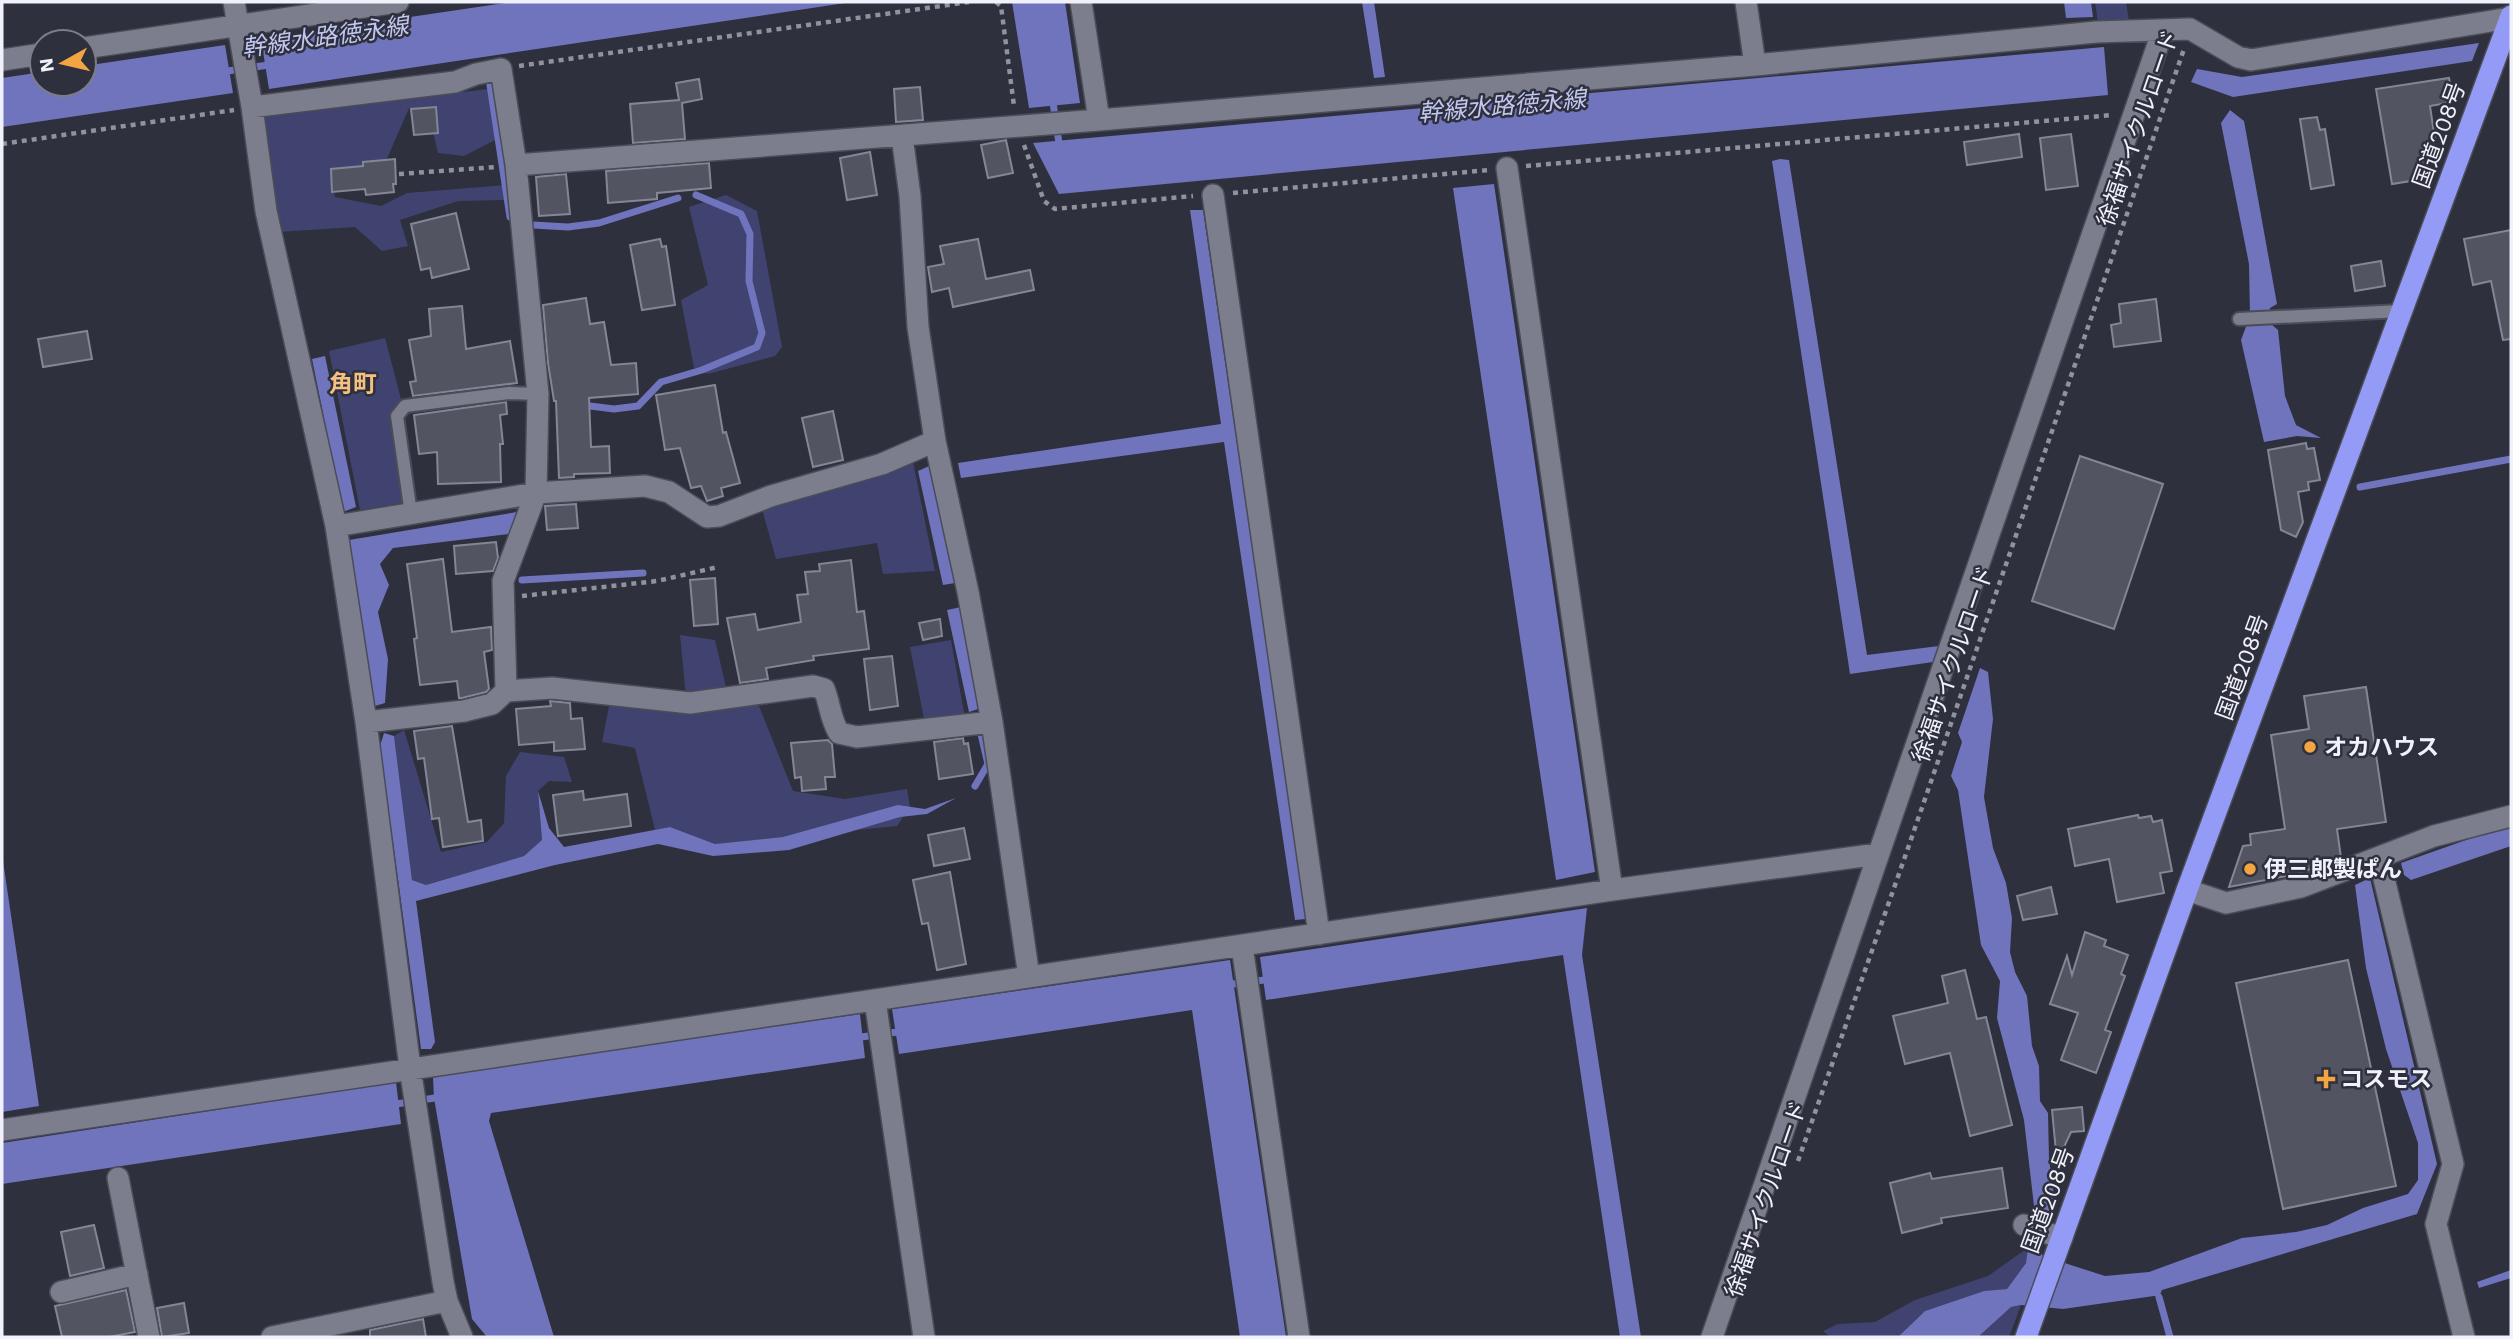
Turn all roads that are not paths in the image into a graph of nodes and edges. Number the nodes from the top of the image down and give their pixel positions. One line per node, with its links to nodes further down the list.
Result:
1 (234, 2): 6 (street)
2 (398, 2): 6 (street)
3 (1081, 2): 13 (street)
4 (1746, 2): 11 (street)
5 (2511, 17): 7 (street); 18 (highway, 国道208号)
6 (238, 26): 8 (street); 12 (street)
7 (2163, 30): 11 (street); 29 (street)
8 (98, 46)
9 (28, 56): 10 (street)
10 (2, 60)
11 (1755, 65): 13 (street)
12 (252, 107): 15 (street); 24 (street)
13 (1099, 120): 14 (street)
14 (902, 136): 15 (street); 21 (street)
15 (508, 166): 20 (street)
16 (1507, 168): 31 (street)
17 (1213, 195): 33 (street)
18 (2401, 311): 19 (lane); 32 (highway, 国道208号)
19 (2239, 319)
20 (538, 394): 22 (street); 23 (lane)
21 (935, 441): 22 (street); 27 (street)
22 (537, 494): 23 (street); 25 (street)
23 (411, 514): 24 (street)
24 (337, 526): 26 (street)
25 (506, 691): 26 (street); 27 (street)
26 (366, 722): 37 (street)
27 (992, 722): 35 (street)
28 (2511, 816): 30 (street)
29 (1878, 854): 31 (street); 50 (street)
30 (2379, 858): 32 (street); 52 (street)
31 (1612, 890): 33 (street)
32 (2187, 890): 41 (highway, 国道208号)
33 (1319, 934): 34 (street)
34 (1242, 946): 35 (street); 49 (street)
35 (1029, 977): 36 (street)
36 (875, 1000): 37 (street); 48 (street)
37 (411, 1068): 38 (street); 44 (street)
38 (2, 1130)
39 (118, 1178): 42 (street)
40 (2024, 1225): 41 (street)
41 (2055, 1236): 51 (highway, 国道208号)
42 (137, 1274): 43 (street); 45 (street)
43 (61, 1292)
44 (447, 1301): 46 (street); 47 (street)
45 (149, 1337)
46 (272, 1337)
47 (462, 1337)
48 (924, 1337)
49 (1299, 1337)
50 (1712, 1337)
51 (2026, 1337)
52 (2464, 1337)

